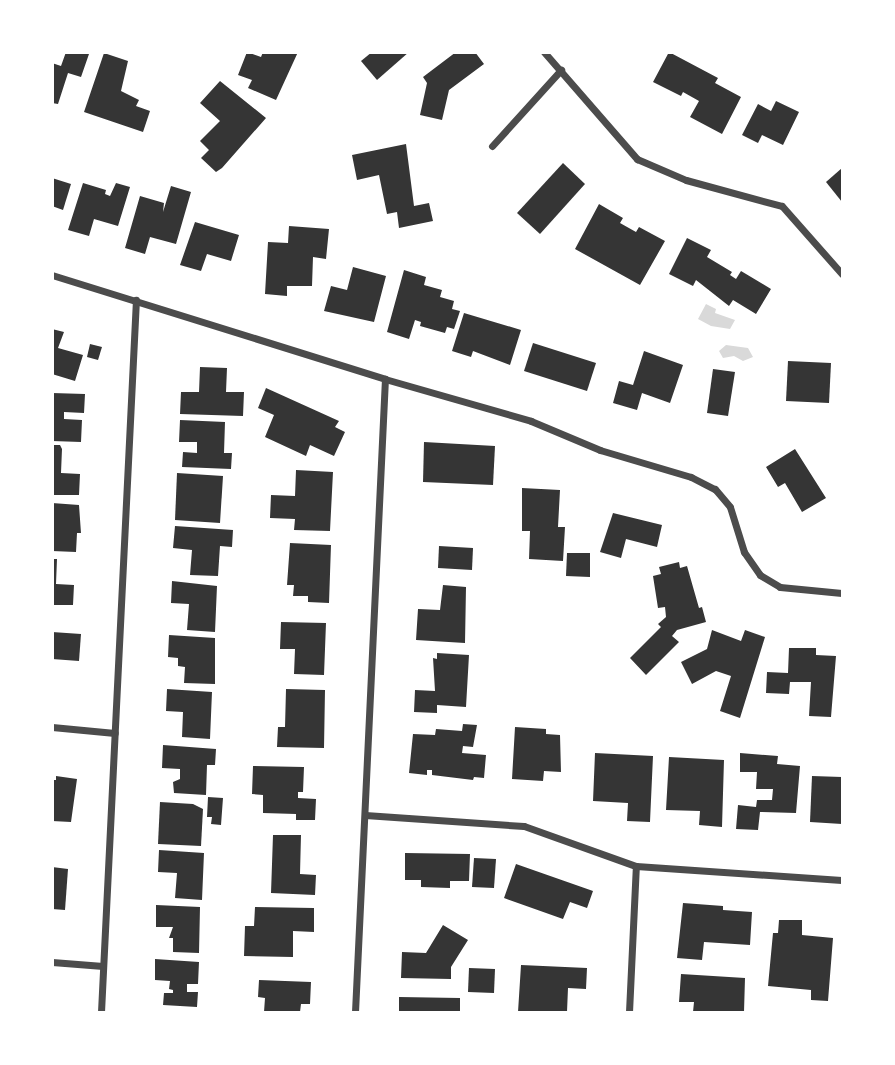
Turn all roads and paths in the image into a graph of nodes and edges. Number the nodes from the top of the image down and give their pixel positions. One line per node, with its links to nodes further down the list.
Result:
1 (544, 52): 2 (street)
2 (561, 71): 3 (street); 4 (street)
3 (492, 146)
4 (842, 274)
5 (52, 275): 6 (street)
6 (136, 300): 7 (street); 10 (street)
7 (385, 379): 8 (street); 11 (street)
8 (842, 593)
9 (52, 727): 10 (street)
10 (115, 733): 15 (street)
11 (365, 815): 12 (street); 17 (street)
12 (636, 866): 13 (street); 18 (street)
13 (842, 880)
14 (52, 962): 15 (street)
15 (103, 966): 16 (street)
16 (101, 1013)
17 (355, 1013)
18 (629, 1013)

